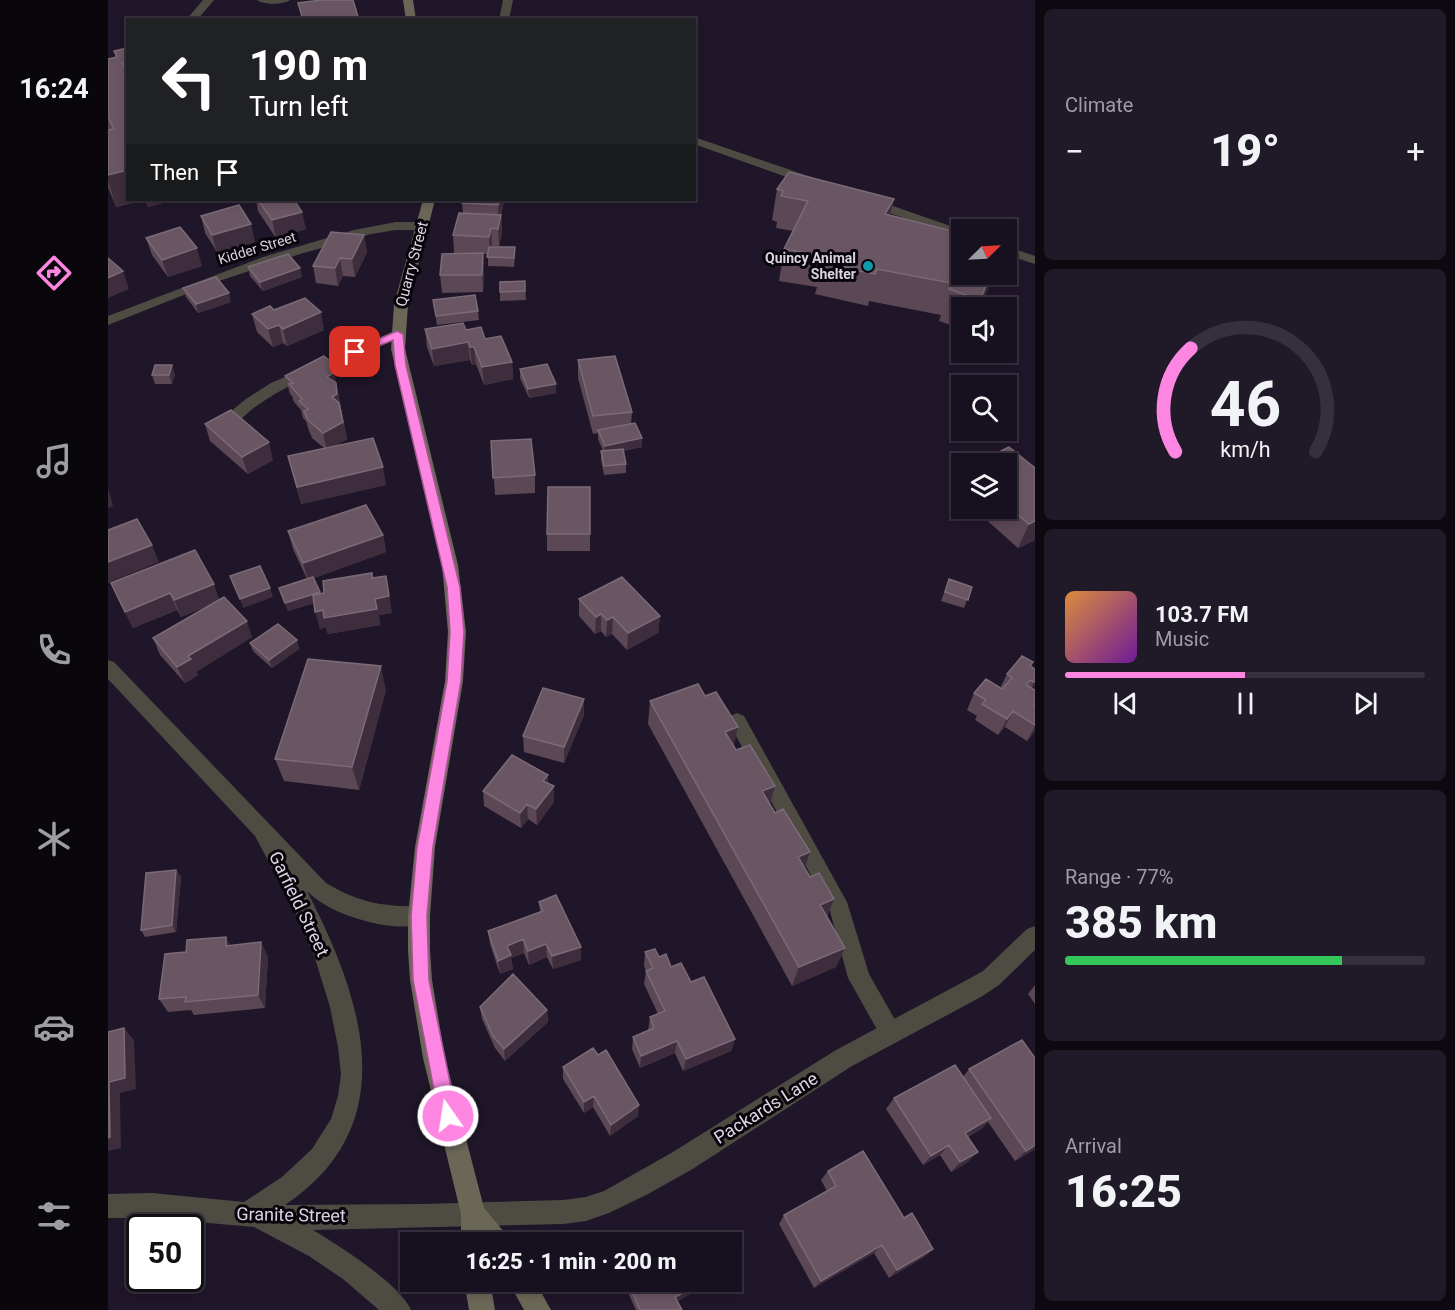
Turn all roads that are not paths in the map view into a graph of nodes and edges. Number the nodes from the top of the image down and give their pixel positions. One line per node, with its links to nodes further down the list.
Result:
1 (209, 0): 6 (street)
2 (262, 0): 3 (street)
3 (285, 0)
4 (408, 0): 7 (main road)
5 (508, 0): 8 (street)
6 (193, 18)
7 (411, 18)
8 (504, 18)
9 (696, 141): 10 (street)
10 (817, 184)
11 (862, 199): 14 (street)
12 (429, 201): 13 (main road, Quarry Street)
13 (421, 226): 17 (street, Kidder Street); 18 (main road, Quarry Street)
14 (951, 230)
15 (1017, 254): 16 (street)
16 (1035, 260)
17 (108, 321)
18 (397, 334): 19 (street); 23 (main road, Quarry Street)
19 (215, 430)
20 (108, 667): 22 (street, Garfield Street)
21 (737, 721): 25 (street)
22 (264, 834): 23 (street, Garfield Street); 28 (street, Garfield Street)
23 (419, 916): 27 (main road, Quarry Street)
24 (1035, 936): 25 (street, Packards Lane)
25 (891, 1032): 27 (street, Packards Lane)
26 (108, 1206): 28 (street, Granite Street)
27 (474, 1214): 28 (street, Granite Street); 29 (main road); 30 (main road)
28 (244, 1215): 33 (street)
29 (474, 1232)
30 (488, 1232)
31 (479, 1292): 34 (main road)
32 (527, 1292): 35 (main road)
33 (398, 1310)
34 (482, 1310)
35 (538, 1310)

